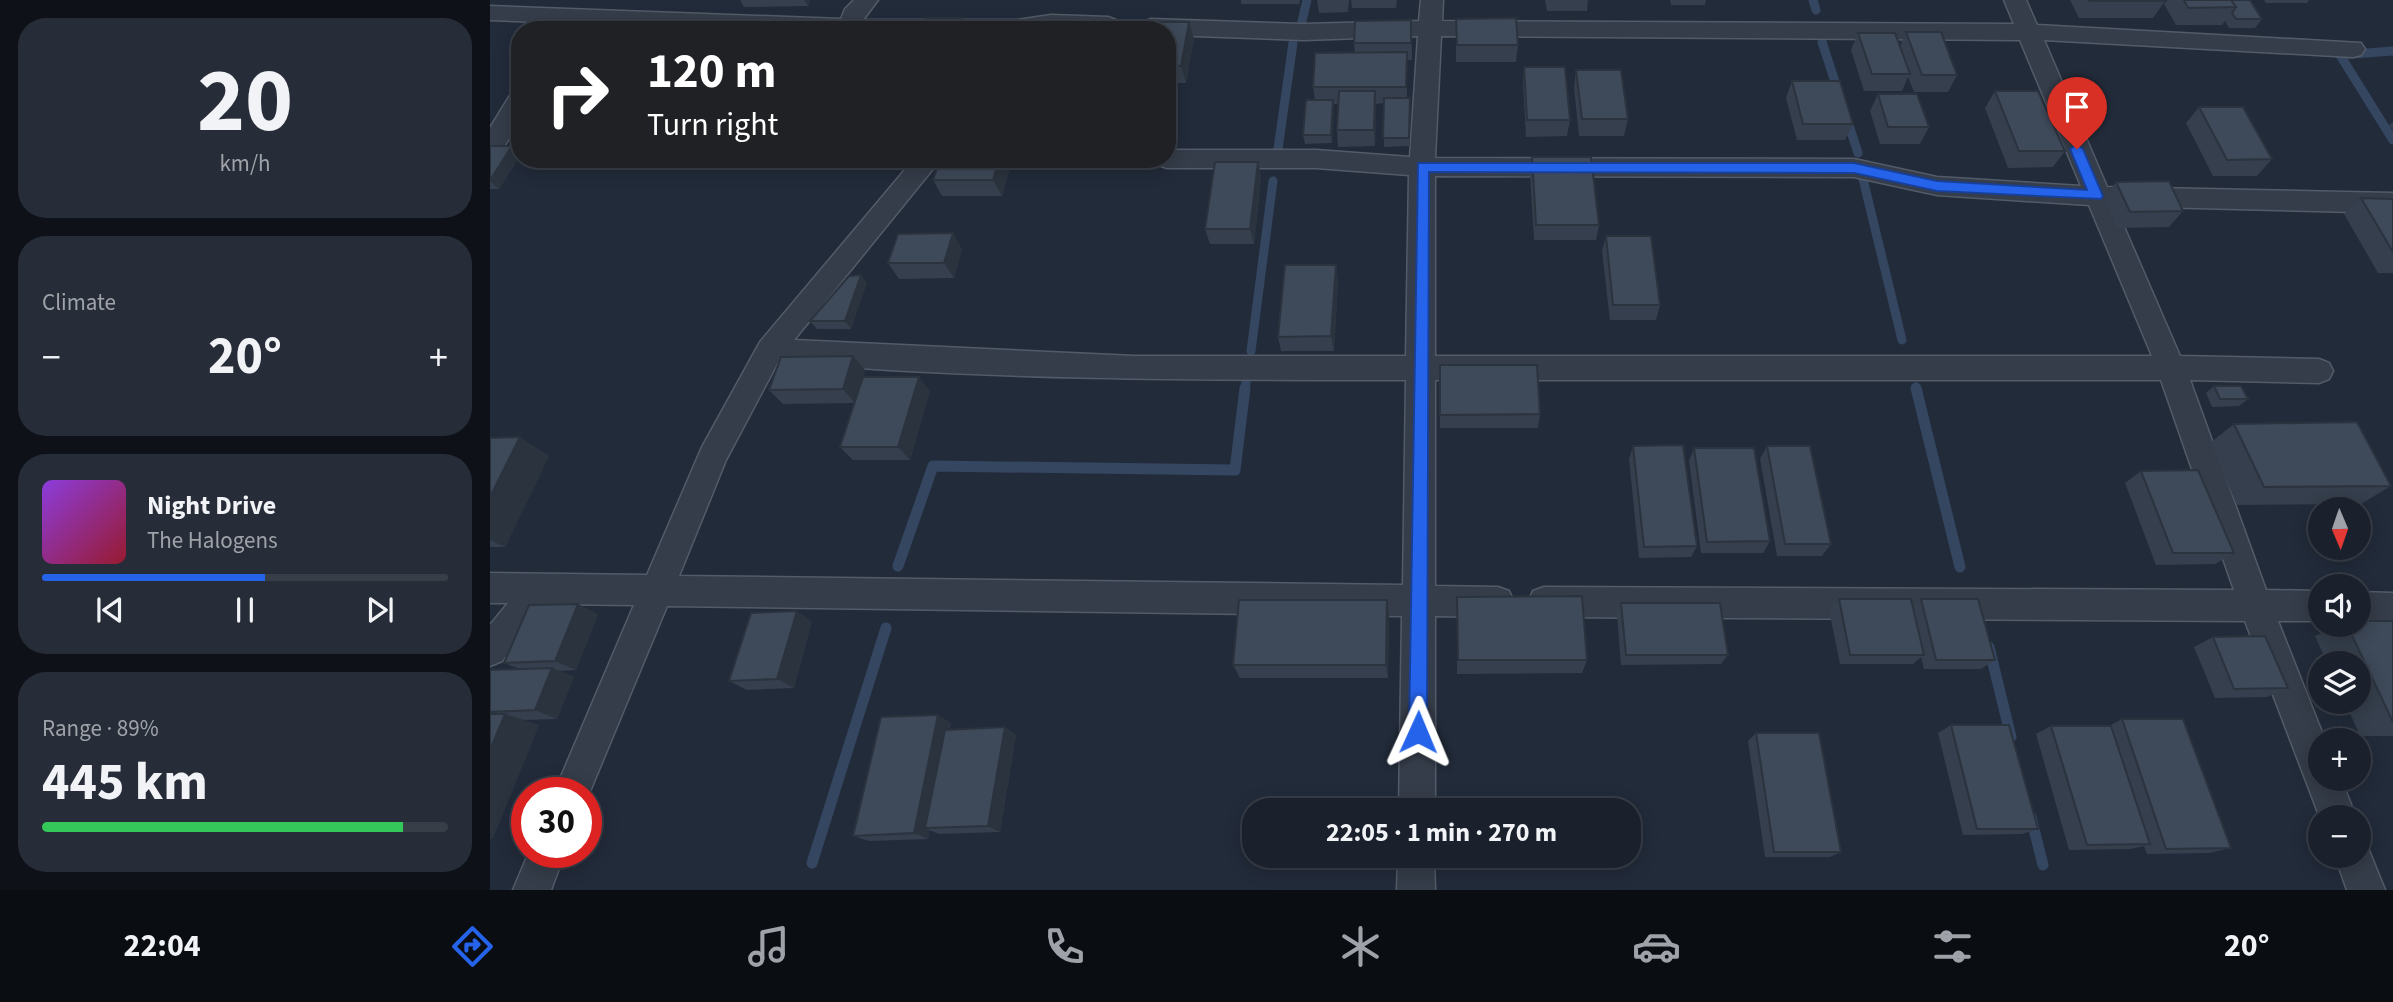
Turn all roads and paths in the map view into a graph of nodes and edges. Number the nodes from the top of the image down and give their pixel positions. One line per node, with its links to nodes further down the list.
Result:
1 (867, 0): 7 (street)
2 (1072, 0): 8 (street)
3 (2015, 0): 10 (street)
4 (490, 13): 6 (street)
5 (1431, 14): 9 (street); 10 (street); 15 (street)
6 (548, 21)
7 (852, 21)
8 (1053, 21)
9 (1176, 30)
10 (2027, 32): 11 (street); 17 (street)
11 (2354, 49)
12 (511, 120): 13 (street)
13 (502, 142)
14 (1176, 159): 15 (street)
15 (1422, 167): 17 (street); 20 (street)
16 (921, 168): 19 (street)
17 (2096, 196): 18 (street); 21 (street)
18 (2393, 203)
19 (770, 350): 20 (street); 25 (street)
20 (1420, 369): 21 (street); 26 (street)
21 (2171, 369): 22 (street); 27 (street)
22 (2319, 371)
23 (490, 588): 24 (street)
24 (541, 588): 25 (street); 31 (street)
25 (654, 592): 26 (street); 33 (street)
26 (1420, 601): 27 (street); 34 (street)
27 (2255, 604): 28 (street); 32 (street)
28 (2308, 606)
29 (2371, 607): 30 (street)
30 (2393, 608)
31 (490, 650)
32 (2308, 742)
33 (579, 777)
34 (1417, 798)
35 (541, 868): 38 (street)
36 (1416, 868): 39 (street)
37 (2358, 868): 40 (street)
38 (532, 890)
39 (1416, 890)
40 (2366, 890)

